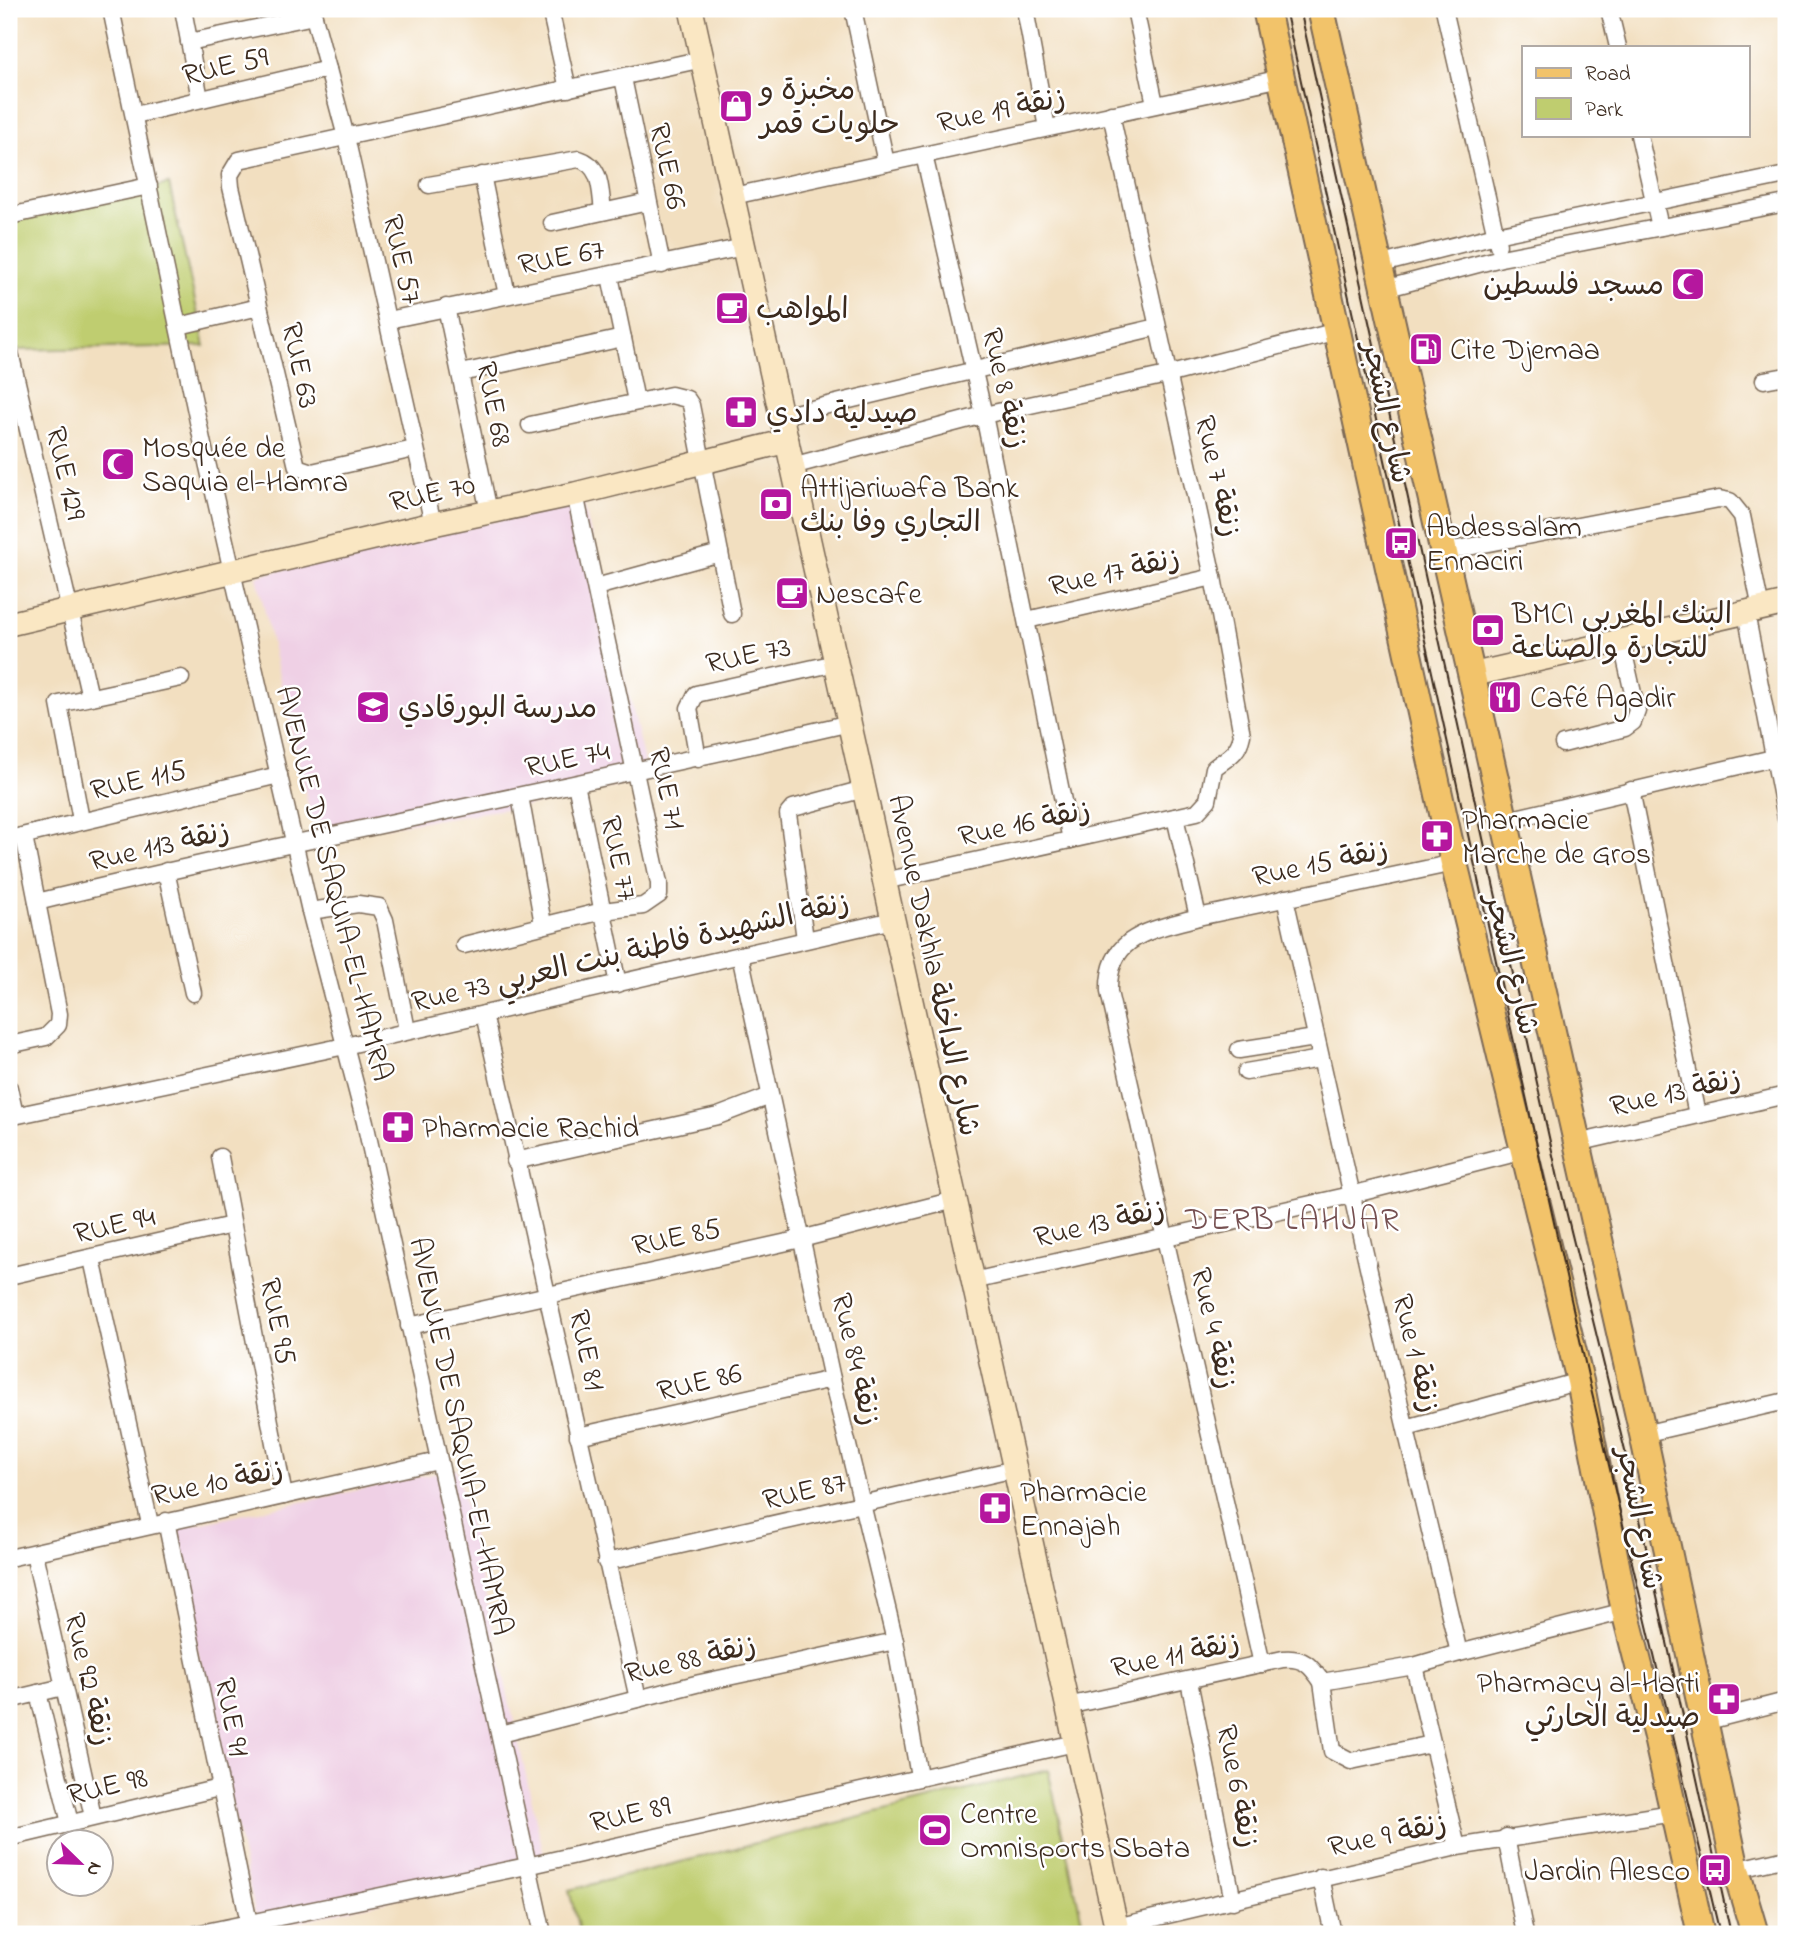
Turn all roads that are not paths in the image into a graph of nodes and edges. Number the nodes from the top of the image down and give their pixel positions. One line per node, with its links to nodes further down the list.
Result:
1 (111, 9): 25 (street, AVENUE DE SAQUIA-EL-HAMRA)
2 (183, 9): 15 (street)
3 (263, 9): 14 (street)
4 (550, 9): 21 (street)
5 (691, 9): 17 (street, Avenue Dakhla شارع الداخلة)
6 (853, 9): 30 (street)
7 (1025, 9): 26 (street)
8 (1135, 9): 23 (street)
9 (1266, 9): 20 (main road, شارع الشجر)
10 (1321, 9): 48 (main road, شارع الشجر)
11 (1444, 9): 43 (street)
12 (1609, 9): 16 (street)
13 (313, 13): 14 (street); 18 (street, RUE 57)
14 (267, 26): 15 (street)
15 (189, 42): 22 (street)
16 (1618, 46)
17 (703, 59): 19 (street); 35 (street, Avenue Dakhla شارع الداخلة)
18 (328, 69): 22 (street, RUE 59); 28 (street, RUE 57)
19 (623, 78): 21 (street); 37 (street, RUE 66)
20 (1282, 78): 23 (street, Rue 19 زنقة); 55 (main road, شارع الشجر)
21 (568, 89): 28 (street)
22 (200, 99): 25 (street, RUE 59)
23 (1155, 104): 24 (street, Rue 19 زنقة)
24 (1111, 114): 26 (street, Rue 19 زنقة); 54 (street, Rue 7 زنقة)
25 (135, 115): 33 (street, AVENUE DE SAQUIA-EL-HAMRA)
26 (1047, 128): 29 (street, Rue 19 زنقة)
27 (1639, 136): 36 (street)
28 (346, 137): 50 (street, RUE 63); 52 (street, RUE 57)
29 (924, 155): 30 (street, Rue 19 زنقة); 58 (street, Rue 8 زنقة)
30 (886, 163): 35 (street, Rue 19 زنقة)
31 (482, 175): 34 (street); 39 (street); 49 (street)
32 (1786, 175): 36 (street)
33 (149, 186): 40 (street); 53 (street, AVENUE DE SAQUIA-EL-HAMRA)
34 (429, 186)
35 (733, 196): 44 (street, Avenue Dakhla شارع الداخلة)
36 (1654, 201): 42 (street); 43 (street)
37 (648, 202): 39 (street); 46 (street, RUE 66)
38 (1786, 203): 42 (street)
39 (603, 211): 41 (street)
40 (9, 216)
41 (552, 223)
42 (1661, 227): 45 (street)
43 (1496, 235): 45 (street); 48 (street)
44 (744, 247): 46 (street, RUE 67); 66 (street, Avenue Dakhla شارع الداخلة)
45 (1501, 258): 48 (street)
46 (662, 265): 47 (street, RUE 67)
47 (610, 276): 49 (street, RUE 67); 56 (street)
48 (1381, 277): 75 (main road, شارع الشجر)
49 (507, 295): 51 (street, RUE 67)
50 (259, 307): 53 (street); 69 (street, RUE 63)
51 (446, 307): 52 (street, RUE 67); 59 (street, RUE 68)
52 (388, 320): 69 (street, RUE 57)
53 (179, 326): 77 (street, AVENUE DE SAQUIA-EL-HAMRA)
54 (1157, 327): 58 (street); 60 (street, Rue 7 زنقة)
55 (1337, 331): 60 (street); 108 (main road, شارع الشجر)
56 (623, 338): 59 (street); 63 (street)
57 (9, 348): 64 (street, RUE 129)
58 (974, 370): 65 (street, Rue 8 زنقة); 66 (street)
59 (461, 373): 73 (street, RUE 68)
60 (1167, 375): 65 (street); 78 (street, Rue 7 زنقة)
61 (1786, 376): 62 (street)
62 (1764, 380)
63 (636, 401): 67 (street); 70 (street)
64 (15, 404): 81 (street, RUE 129)
65 (984, 415): 71 (street); 84 (street, Rue 8 زنقة)
66 (782, 416): 68 (street, Avenue Dakhla شارع الداخلة)
67 (530, 425)
68 (787, 441): 70 (street, RUE 70); 71 (street, Avenue Dakhla شارع الداخلة)
69 (414, 449): 74 (street, RUE 57)
70 (701, 463): 72 (street, RUE 70); 76 (street)
71 (792, 466): 87 (street, Avenue Dakhla شارع الداخلة)
72 (575, 494): 73 (street, RUE 70); 79 (street, RUE 71)
73 (489, 512): 74 (street, RUE 70)
74 (433, 524): 77 (street, RUE 70)
75 (1442, 552): 82 (street); 88 (main road, شارع الشجر)
76 (720, 553): 79 (street); 83 (street)
77 (233, 570): 81 (street, RUE 70); 96 (street, AVENUE DE SAQUIA-EL-HAMRA)
78 (1213, 577): 84 (street, Rue 17 زنقة); 101 (street, Rue 7 زنقة)
79 (596, 587): 95 (street, RUE 71)
80 (1786, 603): 82 (street)
81 (71, 611): 85 (street, RUE 70); 90 (street, RUE 129)
82 (1753, 611): 86 (street); 93 (street)
83 (732, 614)
84 (1027, 620): 106 (street, Rue 8 زنقة)
85 (9, 624)
86 (1621, 640): 88 (street); 92 (street)
87 (836, 663): 91 (street, Avenue Dakhla شارع الداخلة); 94 (street, RUE 73)
88 (1471, 675): 104 (main road, شارع الشجر)
89 (181, 678): 90 (street)
90 (90, 697): 103 (street)
91 (850, 723): 94 (street, RUE 74); 98 (street, Avenue Dakhla شارع الداخلة)
92 (1563, 744)
93 (1773, 758): 99 (street); 102 (street)
94 (698, 759): 95 (street, RUE 74)
95 (637, 771): 97 (street, RUE 74); 114 (street, RUE 71)
96 (279, 775): 103 (street, RUE 115); 107 (street, AVENUE DE SAQUIA-EL-HAMRA)
97 (576, 785): 100 (street, RUE 74); 114 (street, RUE 77)
98 (864, 789): 110 (street, Avenue Dakhla شارع الداخلة); 119 (street)
99 (1631, 790): 104 (street); 135 (street)
100 (520, 796): 107 (street, RUE 74); 117 (street)
101 (1175, 817): 106 (street, Rue 16 زنقة); 115 (street)
102 (1786, 818)
103 (81, 820): 105 (street, RUE 115)
104 (1503, 821): 137 (main road, شارع الشجر)
105 (16, 837): 112 (street)
106 (1072, 840): 110 (street, Rue 16 زنقة)
107 (295, 842): 109 (street, Rue 113 زنقة); 113 (street, AVENUE DE SAQUIA-EL-HAMRA)
108 (1454, 863): 111 (street, Rue 15 زنقة); 138 (main road, شارع الشجر)
109 (166, 871): 112 (street, Rue 113 زنقة); 123 (street)
110 (884, 881): 116 (street, Avenue Dakhla شارع الداخلة)
111 (1285, 898): 115 (street, Rue 15 زنقة); 126 (street, Rue 1 زنقة)
112 (37, 902): 127 (street)
113 (310, 911): 125 (street); 128 (street, AVENUE DE SAQUIA-EL-HAMRA)
114 (603, 911): 117 (street, RUE 71); 122 (street, RUE 77)
115 (1198, 917): 118 (street, Rue 15 زنقة)
116 (893, 920): 119 (street, Rue 73 زنقة الشهيدة فاطنة بنت العربي); 142 (street, Avenue Dakhla شارع الداخلة)
117 (543, 925): 120 (street, RUE 71)
118 (1140, 935): 144 (street, Rue 4 زنقة)
119 (806, 939): 121 (street, Rue 73 زنقة الشهيدة فاطنة بنت العربي)
120 (464, 945)
121 (740, 955): 122 (street, Rue 73 زنقة الشهيدة فاطنة بنت العربي); 134 (street, Rue 84 زنقة)
122 (618, 984): 124 (street, Rue 73 زنقة الشهيدة فاطنة بنت العربي)
123 (193, 993)
124 (484, 1014): 125 (street, Rue 73 زنقة الشهيدة فاطنة بنت العربي); 140 (street, RUE 81)
125 (407, 1030): 128 (street, Rue 73 زنقة الشهيدة فاطنة بنت العربي)
126 (1315, 1038): 129 (street); 130 (street, Rue 1 زنقة)
127 (9, 1045)
128 (345, 1046): 136 (street, Rue 73 زنقة الشهيدة فاطنة بنت العربي); 150 (street, AVENUE DE SAQUIA-EL-HAMRA)
129 (1238, 1050)
130 (1320, 1059): 131 (street); 141 (street, Rue 1 زنقة)
131 (1246, 1072)
132 (9, 1088): 136 (street)
133 (1786, 1095): 135 (street, Rue 13 زنقة)
134 (770, 1096): 140 (street); 145 (street, Rue 84 زنقة)
135 (1697, 1115): 137 (street, Rue 13 زنقة)
136 (12, 1116)
137 (1577, 1143): 155 (main road, شارع الشجر)
138 (1524, 1152): 141 (street, Rue 13 زنقة); 152 (main road, شارع الشجر)
139 (220, 1157): 143 (street, RUE 95)
140 (516, 1161): 149 (street, RUE 81)
141 (1351, 1195): 144 (street, Rue 13 زنقة); 154 (street, Rue 1 زنقة)
142 (955, 1200): 145 (street, RUE 85); 148 (street, Avenue Dakhla شارع الداخلة)
143 (232, 1225): 146 (street, RUE 94); 159 (street, RUE 95)
144 (1166, 1235): 148 (street, Rue 13 زنقة); 168 (street, Rue 4 زنقة)
145 (800, 1238): 149 (street, RUE 85); 151 (street, Rue 84 زنقة)
146 (92, 1259): 147 (street, RUE 94); 161 (street, RUE 91)
147 (9, 1276)
148 (973, 1281): 158 (street, Avenue Dakhla شارع الداخلة)
149 (548, 1295): 150 (street, RUE 85); 156 (street, RUE 81)
150 (409, 1326): 157 (street, AVENUE DE SAQUIA-EL-HAMRA)
151 (832, 1379): 156 (street, RUE 86); 160 (street, Rue 84 زنقة)
152 (1580, 1381): 154 (street); 165 (main road, شارع الشجر)
153 (1786, 1401): 155 (street)
154 (1406, 1428): 167 (street, Rue 1 زنقة)
155 (1643, 1434): 178 (main road, شارع الشجر)
156 (578, 1436): 164 (street, RUE 81)
157 (438, 1461): 159 (street, Rue 10 زنقة); 179 (street, AVENUE DE SAQUIA-EL-HAMRA)
158 (1015, 1469): 160 (street, RUE 87); 177 (street, Avenue Dakhla شارع الداخلة)
159 (284, 1496): 161 (street, Rue 10 زنقة)
160 (863, 1505): 164 (street, RUE 87); 166 (street, Rue 84 زنقة)
161 (158, 1523): 162 (street, Rue 10 زنقة); 183 (street, RUE 91)
162 (34, 1553): 163 (street, Rue 10 زنقة); 172 (street, Rue 92 زنقة)
163 (9, 1558)
164 (606, 1562): 174 (street, RUE 81)
165 (1625, 1611): 167 (street); 184 (main road, شارع الشجر)
166 (895, 1641): 174 (street, Rue 88 زنقة); 182 (street, Rue 84 زنقة)
167 (1459, 1653): 169 (street)
168 (1262, 1664): 170 (street, Rue 11 زنقة); 171 (street, Rue 11 زنقة)
169 (1414, 1666): 171 (street); 181 (street)
170 (1189, 1681): 177 (street, Rue 11 زنقة); 194 (street, Rue 6 زنقة)
171 (1322, 1682): 181 (street)
172 (63, 1688): 173 (street); 185 (street, Rue 92 زنقة)
173 (38, 1693): 175 (street); 186 (street, Rue 92 زنقة)
174 (638, 1699): 179 (street, Rue 88 زنقة)
175 (9, 1700)
176 (1786, 1701): 178 (street)
177 (1067, 1706): 180 (street, Avenue Dakhla شارع الداخلة)
178 (1704, 1722): 192 (main road, شارع الشجر)
179 (500, 1734): 191 (street, AVENUE DE SAQUIA-EL-HAMRA)
180 (1076, 1743): 182 (street, RUE 89); 196 (street, Avenue Dakhla شارع الداخلة)
181 (1432, 1744): 189 (street)
182 (919, 1776): 191 (street, RUE 89)
183 (219, 1788): 185 (street, RUE 98); 195 (street, RUE 91)
184 (1672, 1813): 187 (street, Rue 9 زنقة); 202 (main road, شارع الشجر)
185 (93, 1818): 186 (street, RUE 98)
186 (70, 1823): 188 (street, RUE 98)
187 (1506, 1837): 189 (street, Rue 9 زنقة); 201 (street)
188 (9, 1838)
189 (1457, 1847): 193 (street, Rue 9 زنقة)
190 (1786, 1858): 192 (street)
191 (527, 1866): 195 (street, RUE 89); 199 (street, AVENUE DE SAQUIA-EL-HAMRA)
192 (1736, 1870): 203 (main road, شارع الشجر)
193 (1321, 1877): 194 (street, Rue 9 زنقة); 200 (street)
194 (1233, 1901): 196 (street, Rue 9 زنقة)
195 (249, 1923): 197 (street, RUE 89)
196 (1117, 1931)
197 (222, 1932): 198 (street, RUE 89)
198 (196, 1934)
199 (543, 1934)
200 (1333, 1934)
201 (1525, 1934)
202 (1701, 1934)
203 (1755, 1934)

